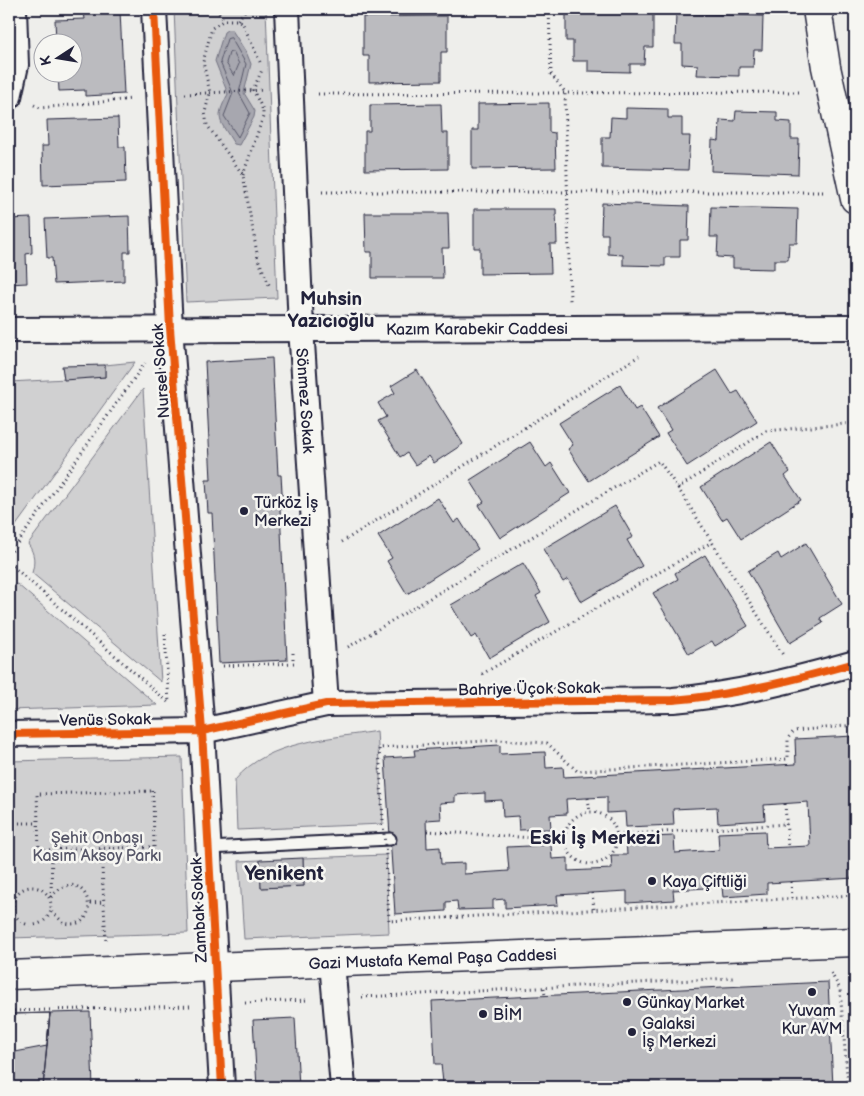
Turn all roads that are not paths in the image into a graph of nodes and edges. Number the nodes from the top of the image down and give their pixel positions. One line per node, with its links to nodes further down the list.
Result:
1 (14, 9): 5 (street)
2 (154, 9): 8 (street, Nursel Sokak)
3 (287, 9): 9 (street, Sönmez Sokak)
4 (817, 9): 6 (street)
5 (10, 94)
6 (855, 196)
7 (855, 327): 9 (street, Kazım Karabekir Caddesi)
8 (170, 328): 9 (street, Kazım Karabekir Caddesi); 10 (street, Kazım Karabekir Caddesi); 13 (street, Nursel Sokak)
9 (301, 328): 12 (street, Sönmez Sokak)
10 (9, 330)
11 (855, 663): 12 (street, Bahriye Üçok Sokak)
12 (326, 704): 13 (street, Bahriye Üçok Sokak)
13 (202, 731): 14 (street, Venüs Sokak); 16 (street, Zambak Sokak)
14 (9, 734)
15 (390, 839): 16 (lane)
16 (209, 848): 19 (street, Zambak Sokak)
17 (855, 942): 18 (street, Gazi Mustafa Kemal Paşa Caddesi)
18 (332, 964): 19 (street, Gazi Mustafa Kemal Paşa Caddesi); 22 (street)
19 (216, 968): 20 (street, Gazi Mustafa Kemal Paşa Caddesi); 21 (street, Zambak Sokak)
20 (9, 975)
21 (222, 1087)
22 (343, 1087)

